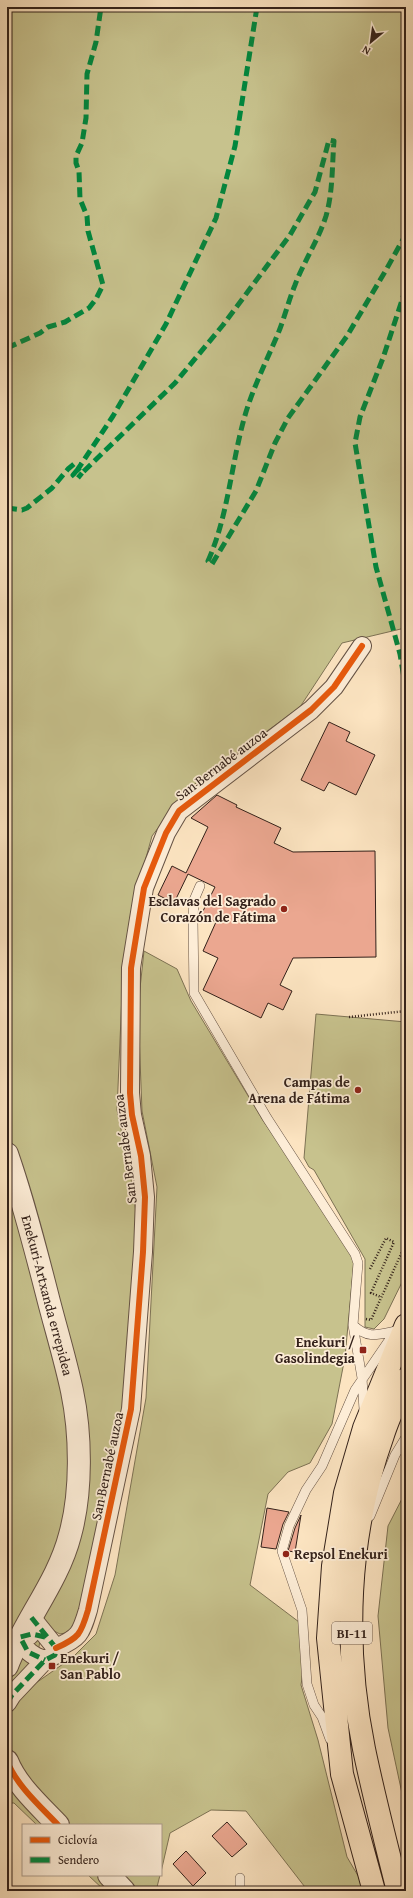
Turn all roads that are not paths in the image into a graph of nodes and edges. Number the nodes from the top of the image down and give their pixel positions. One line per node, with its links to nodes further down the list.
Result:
1 (362, 646): 13 (street, San Bernabé auzoa)
2 (200, 886): 4 (lane)
3 (7, 1154): 11 (street, Enekuri-Artxanda errepidea)
4 (353, 1326): 5 (lane); 6 (lane)
5 (403, 1326): 6 (lane); 8 (main road, BI-11)
6 (362, 1378): 8 (lane); 17 (lane)
7 (406, 1379): 10 (main road, BI-11)
8 (364, 1428): 17 (main road, BI-11)
9 (406, 1437): 10 (lane)
10 (355, 1554): 24 (main road, BI-11)
11 (31, 1617): 12 (street, Enekuri-Artxanda errepidea); 13 (street)
12 (20, 1637): 13 (street); 13 (street); 14 (street, Enekuri-Artxanda errepidea)
13 (49, 1648): 15 (street)
14 (7, 1666)
15 (7, 1703)
16 (7, 1761): 18 (street)
17 (342, 1774): 23 (main road, BI-11)
18 (57, 1824)
19 (110, 1876): 21 (street)
20 (240, 1878): 22 (lane)
21 (124, 1891)
22 (240, 1891)
23 (374, 1891)
24 (398, 1891)

